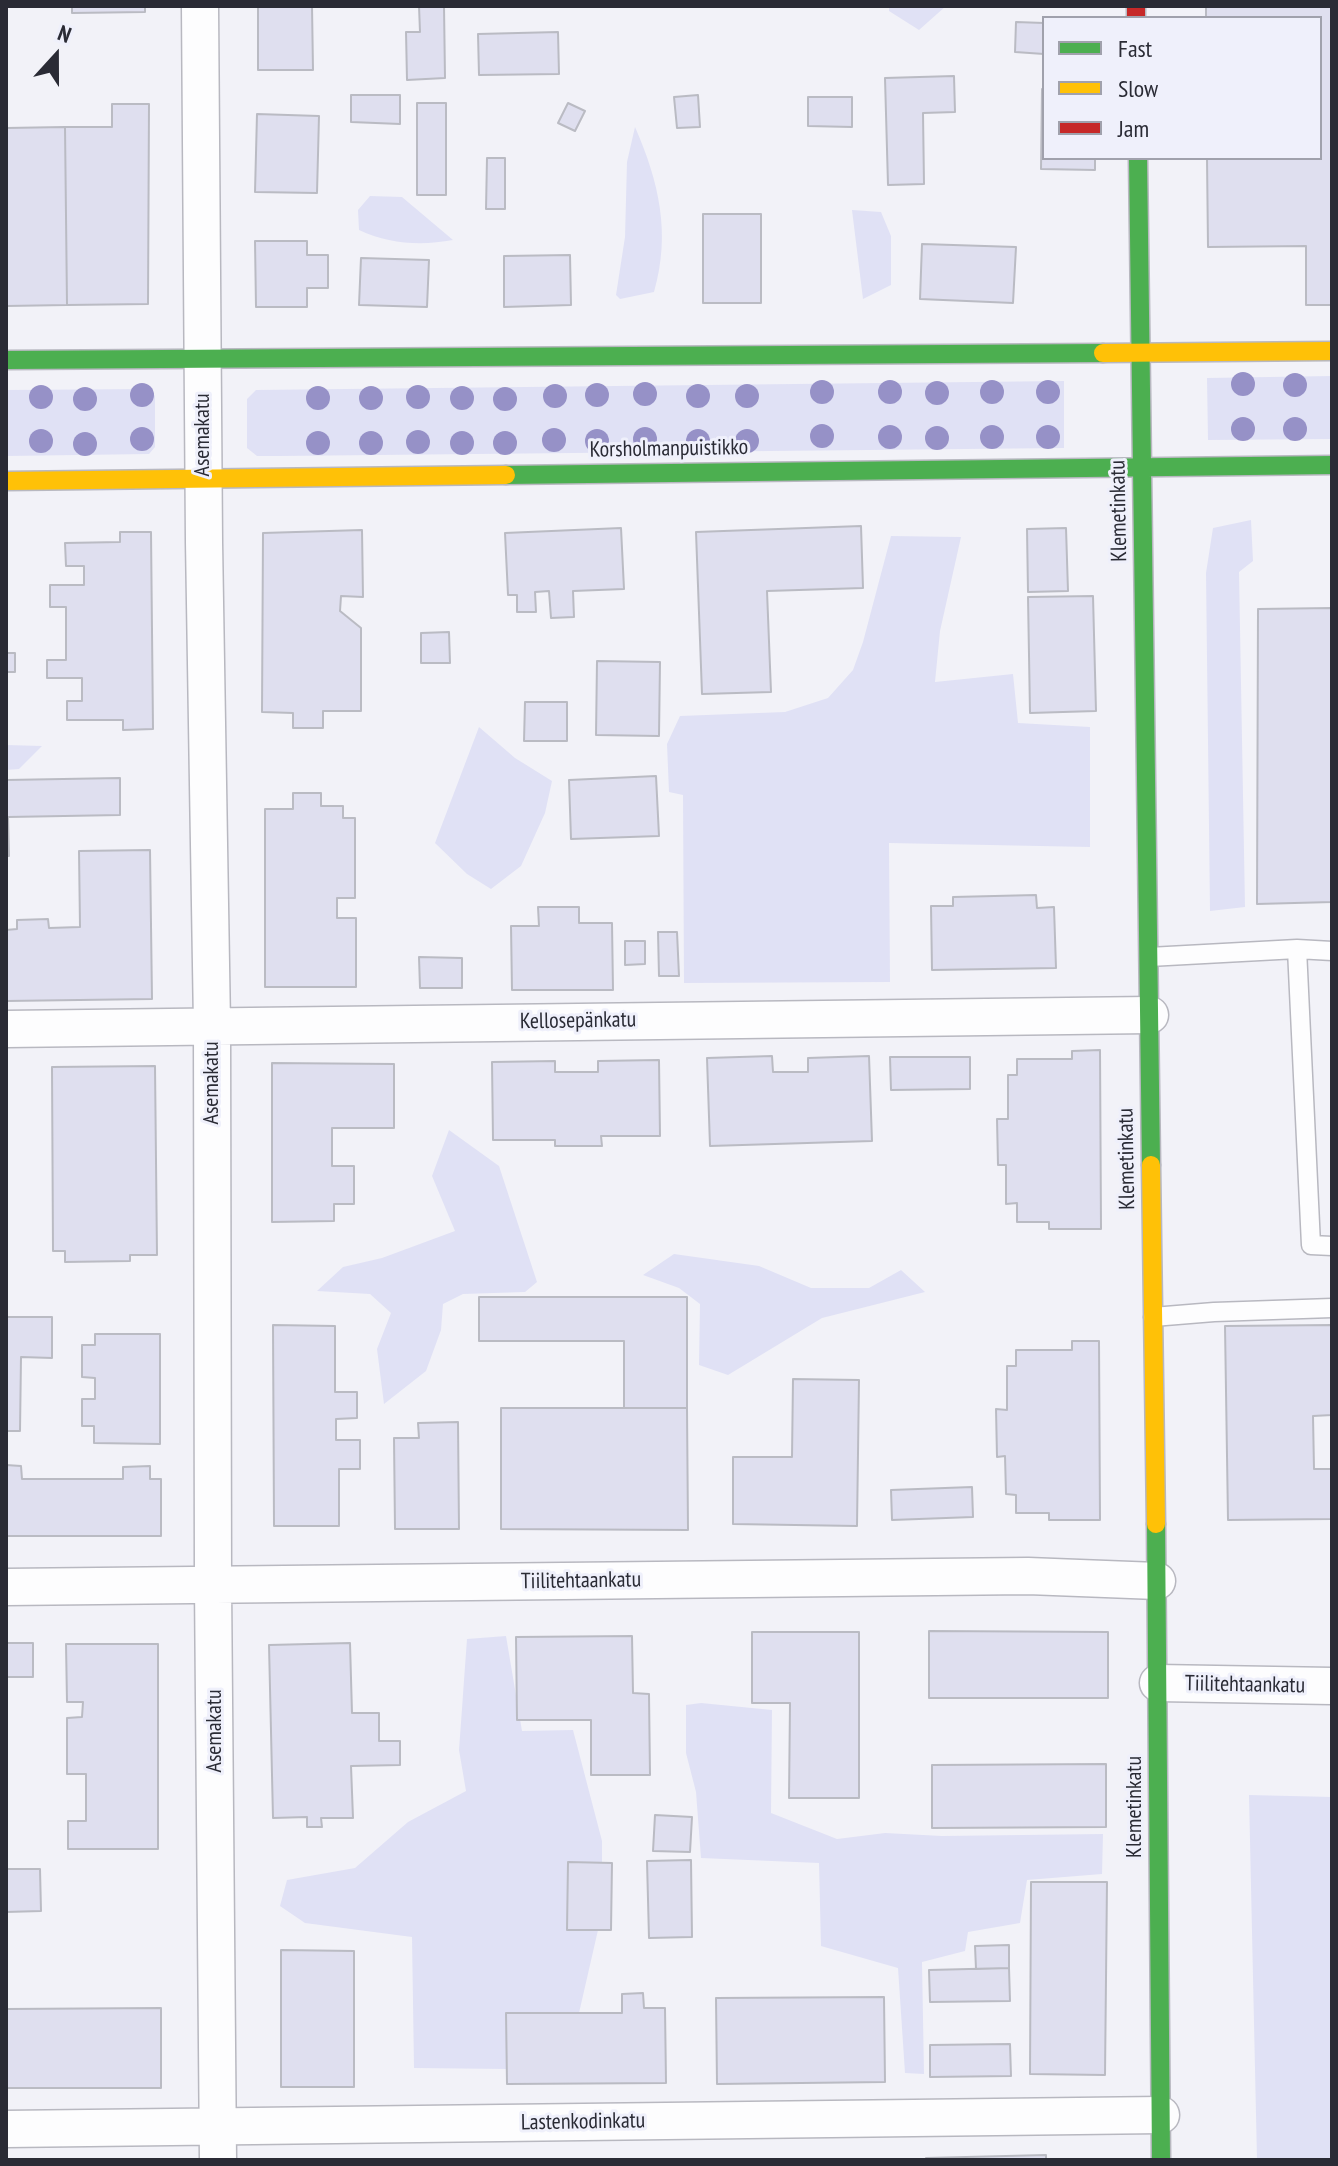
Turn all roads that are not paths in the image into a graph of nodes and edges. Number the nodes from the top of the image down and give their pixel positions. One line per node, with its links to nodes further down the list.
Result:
1 (200, 6): 5 (street, Asemakatu)
2 (1138, 160): 3 (main road, Klemetinkatu)
3 (1141, 351): 4 (main road); 5 (main road); 8 (main road, Klemetinkatu)
4 (1332, 351)
5 (202, 359): 6 (main road); 9 (street, Asemakatu)
6 (6, 360)
7 (1332, 465): 8 (main road, Korsholmanpuistikko)
8 (1143, 467): 9 (main road, Korsholmanpuistikko); 13 (main road, Klemetinkatu)
9 (203, 479): 10 (main road, Korsholmanpuistikko); 15 (street, Asemakatu)
10 (6, 481)
11 (1297, 949): 12 (lane); 13 (lane); 17 (lane)
12 (1332, 951)
13 (1149, 957): 14 (main road, Klemetinkatu)
14 (1150, 1015): 15 (street, Kellosepänkatu); 19 (main road, Klemetinkatu)
15 (212, 1025): 16 (street, Kellosepänkatu); 21 (street, Asemakatu)
16 (6, 1029)
17 (1332, 1246)
18 (1332, 1308): 19 (lane)
19 (1153, 1317): 20 (main road, Klemetinkatu)
20 (1157, 1581): 21 (street, Tiilitehtaankatu); 23 (main road, Klemetinkatu)
21 (213, 1585): 22 (street, Tiilitehtaankatu); 27 (street, Asemakatu)
22 (6, 1587)
23 (1158, 1683): 24 (street, Tiilitehtaankatu); 25 (main road, Klemetinkatu)
24 (1332, 1686)
25 (1161, 2115): 27 (street, Lastenkodinkatu); 28 (main road, Klemetinkatu)
26 (6, 2129): 27 (street, Lastenkodinkatu)
27 (218, 2143)
28 (1161, 2160)

